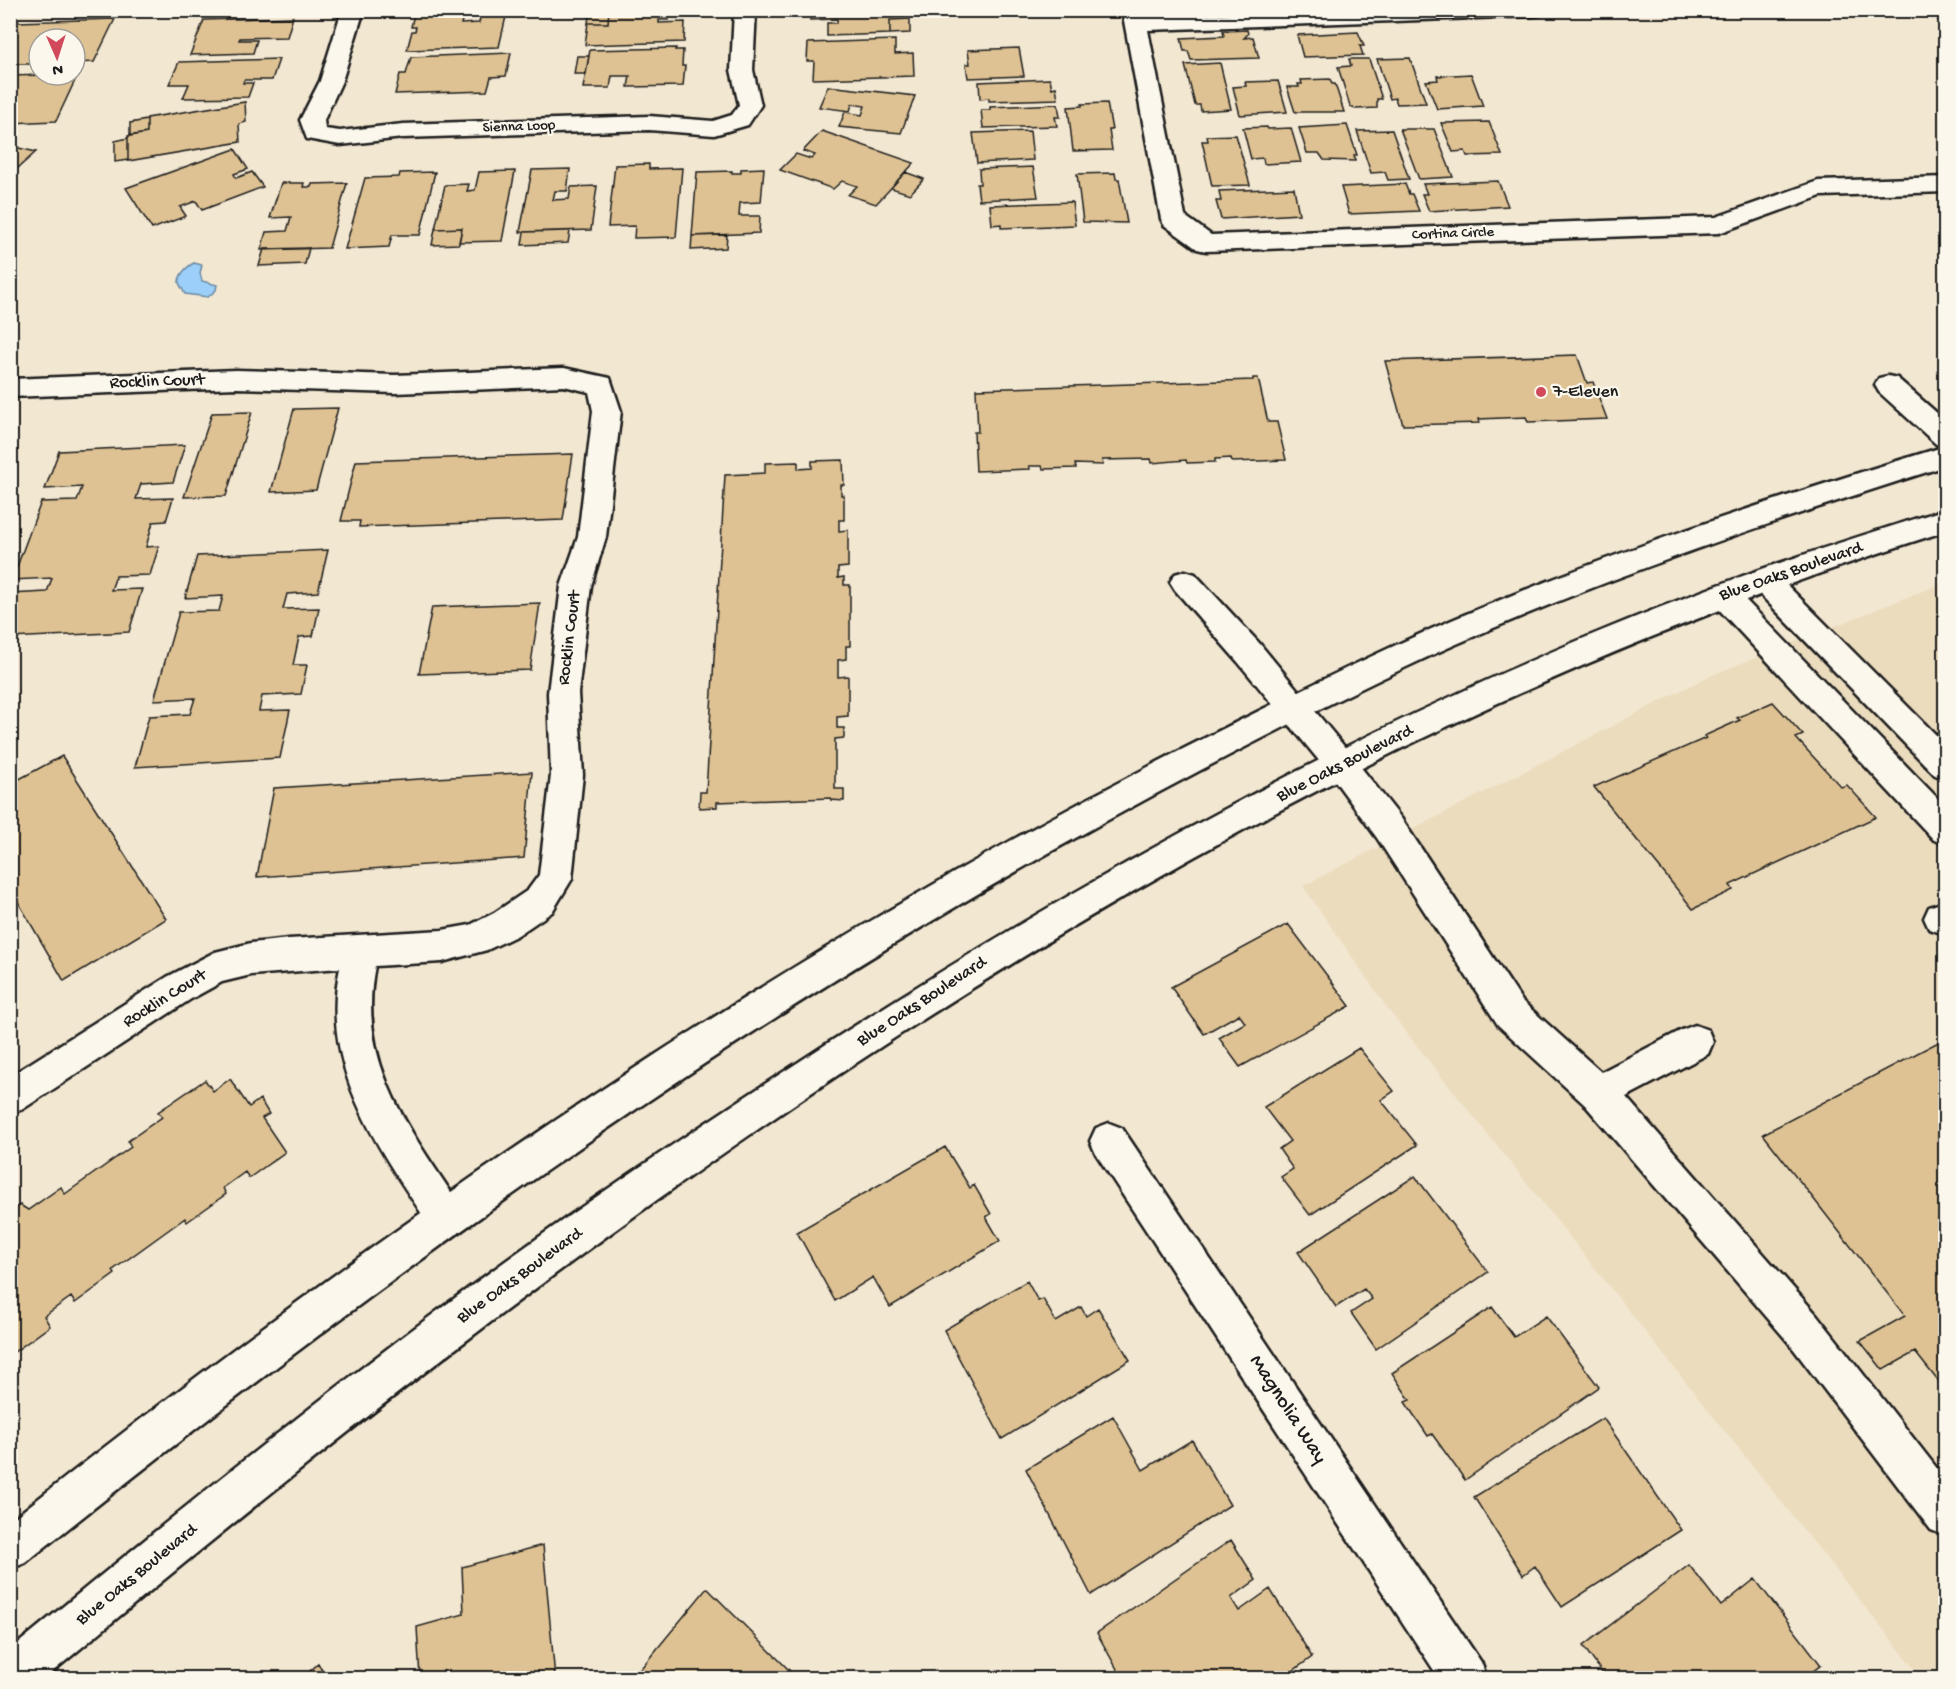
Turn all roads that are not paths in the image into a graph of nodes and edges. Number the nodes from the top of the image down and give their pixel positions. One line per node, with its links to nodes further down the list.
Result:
1 (353, 10): 2 (street, Sienna Loop)
2 (746, 10)
3 (1532, 10): 4 (street)
4 (1134, 17): 5 (street, Cortina Circle)
5 (1946, 184)
6 (1888, 385): 8 (street)
7 (10, 388): 18 (street, Rocklin Court)
8 (1946, 437)
9 (1946, 456): 14 (street)
10 (1946, 520): 11 (street, Blue Oaks Boulevard)
11 (1765, 581): 13 (street, Blue Oaks Boulevard); 16 (street)
12 (1185, 582): 14 (street)
13 (1723, 595): 15 (street, Blue Oaks Boulevard); 17 (street)
14 (1294, 708): 15 (street); 23 (street)
15 (1341, 765): 20 (street); 26 (street, Blue Oaks Boulevard)
16 (1946, 766)
17 (1946, 830)
18 (360, 951): 21 (street, Rocklin Court); 23 (street)
19 (1695, 1042): 20 (street)
20 (1598, 1093): 24 (street)
21 (10, 1097)
22 (1109, 1141): 27 (street, Magnolia Way)
23 (446, 1217): 25 (street)
24 (1946, 1515)
25 (10, 1548)
26 (11, 1678)
27 (1465, 1678)

